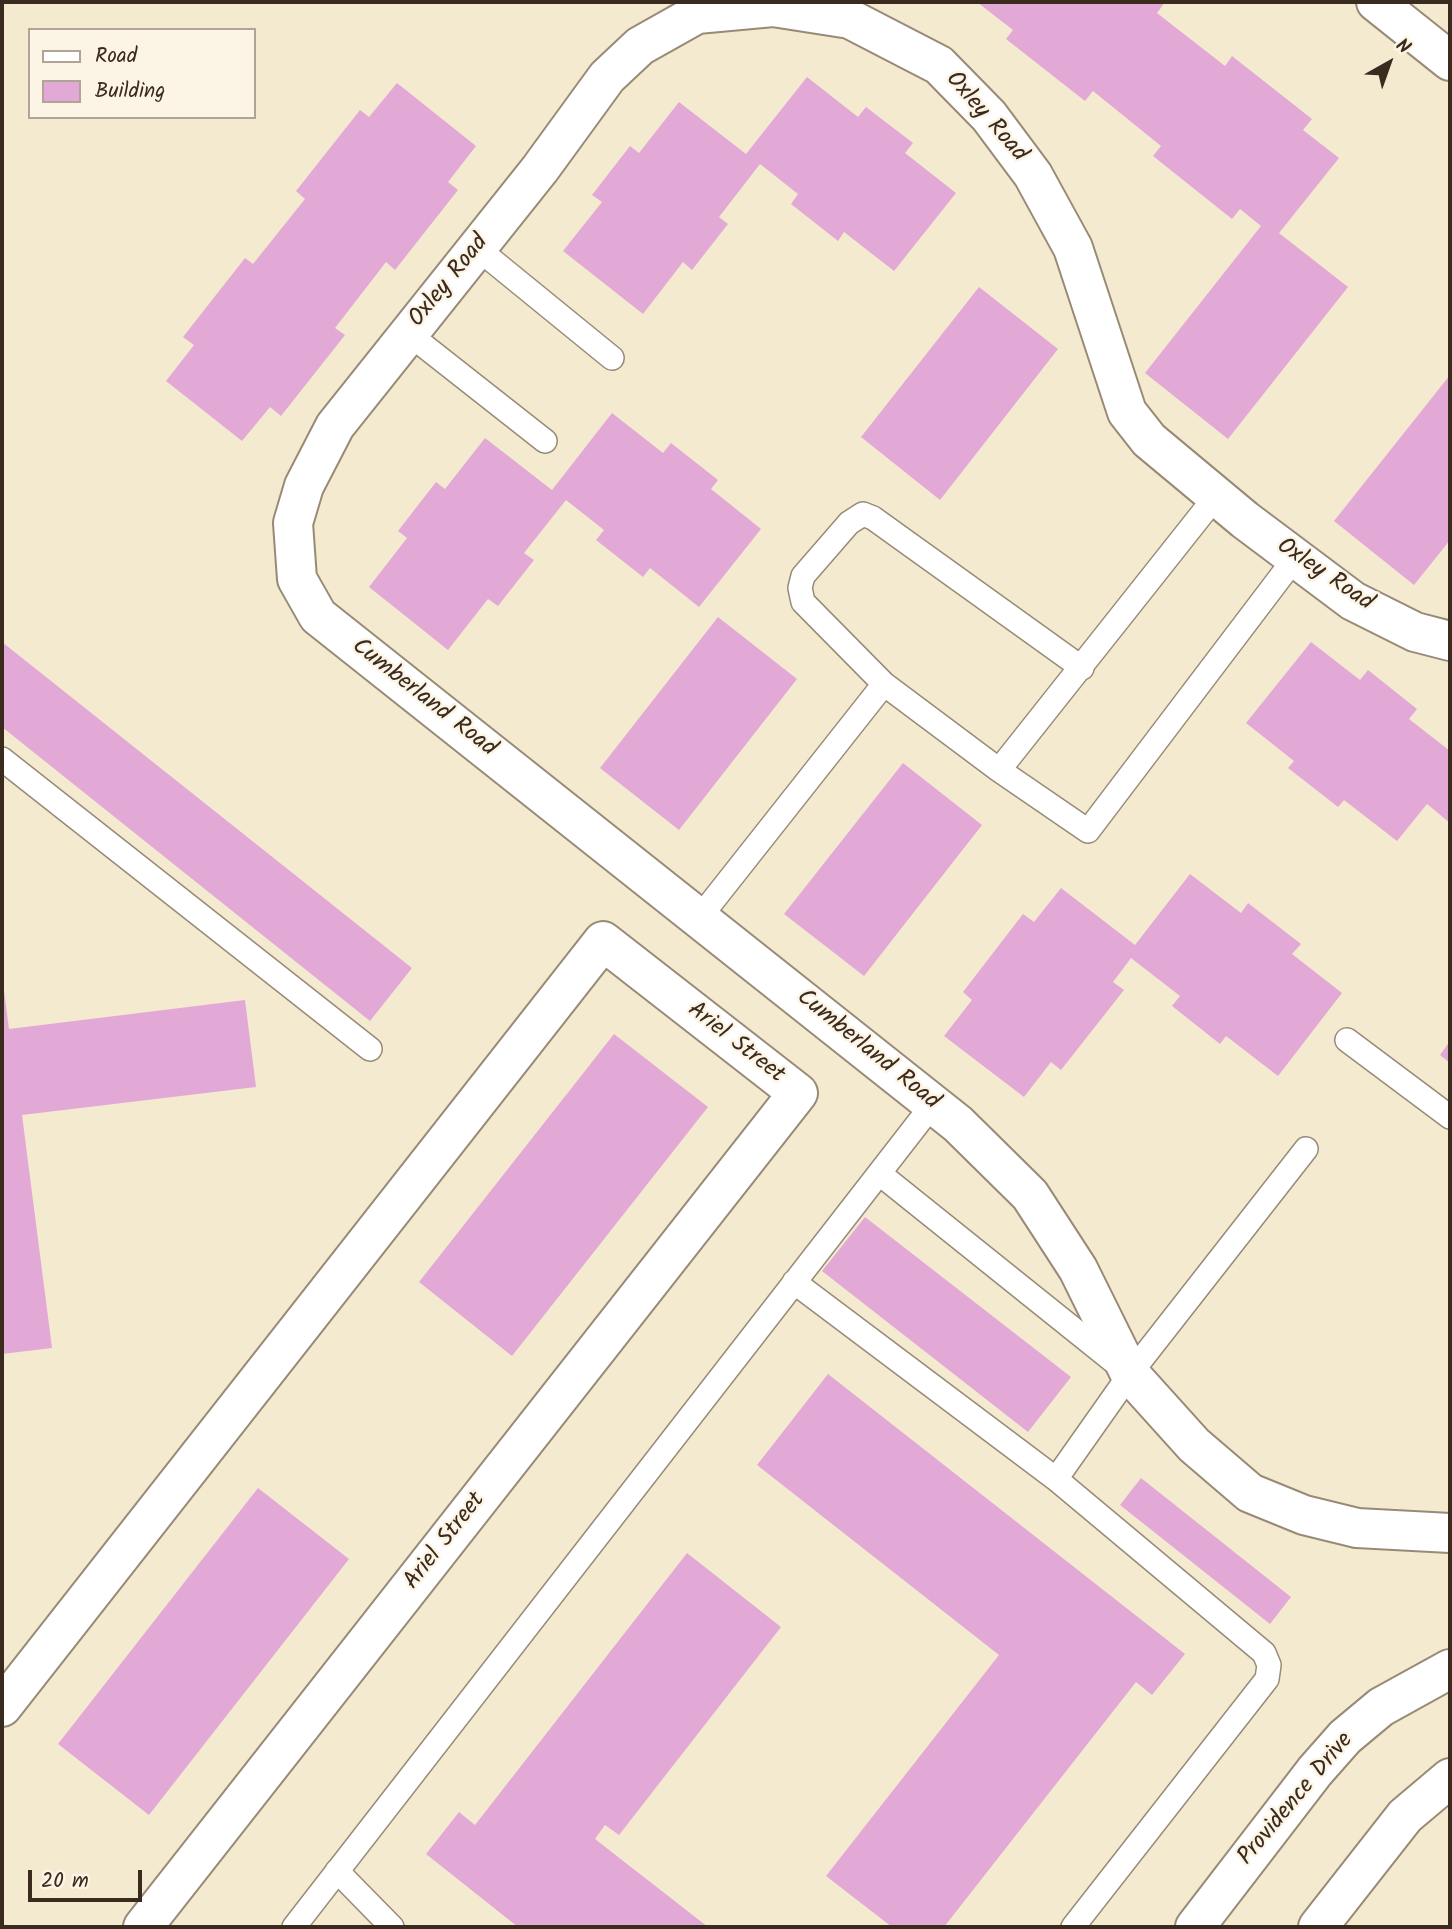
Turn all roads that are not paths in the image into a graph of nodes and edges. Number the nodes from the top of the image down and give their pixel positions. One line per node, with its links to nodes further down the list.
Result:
1 (1377, 2): 2 (street)
2 (1450, 61)
3 (477, 248): 4 (street, Oxley Road); 5 (lane); 7 (street, Oxley Road)
4 (409, 334): 6 (lane); 8 (street, Oxley Road)
5 (612, 358)
6 (545, 441)
7 (1217, 495): 9 (street, Oxley Road); 11 (lane)
8 (293, 523): 15 (street, Cumberland Road)
9 (1295, 558): 10 (street, Oxley Road); 14 (lane)
10 (1450, 641)
11 (1083, 668): 12 (lane); 14 (lane)
12 (884, 684): 14 (lane); 15 (lane)
13 (2, 759): 17 (lane)
14 (999, 770)
15 (700, 917): 18 (street, Cumberland Road)
16 (1348, 1040): 19 (lane)
17 (370, 1049)
18 (933, 1104): 21 (lane); 23 (street, Cumberland Road)
19 (1450, 1117)
20 (1306, 1149): 23 (lane)
21 (880, 1174): 22 (lane); 23 (lane)
22 (794, 1282): 24 (lane); 29 (lane)
23 (1130, 1374): 24 (lane); 25 (street, Cumberland Road)
24 (1056, 1479): 33 (lane)
25 (1450, 1533)
26 (1450, 1669): 34 (street, Providence Drive)
27 (2, 1707): 30 (street, Ariel Street)
28 (1450, 1778): 35 (street)
29 (337, 1871): 31 (lane); 32 (lane)
30 (143, 1927)
31 (294, 1927)
32 (392, 1927)
33 (1073, 1927)
34 (1195, 1927)
35 (1318, 1927)

